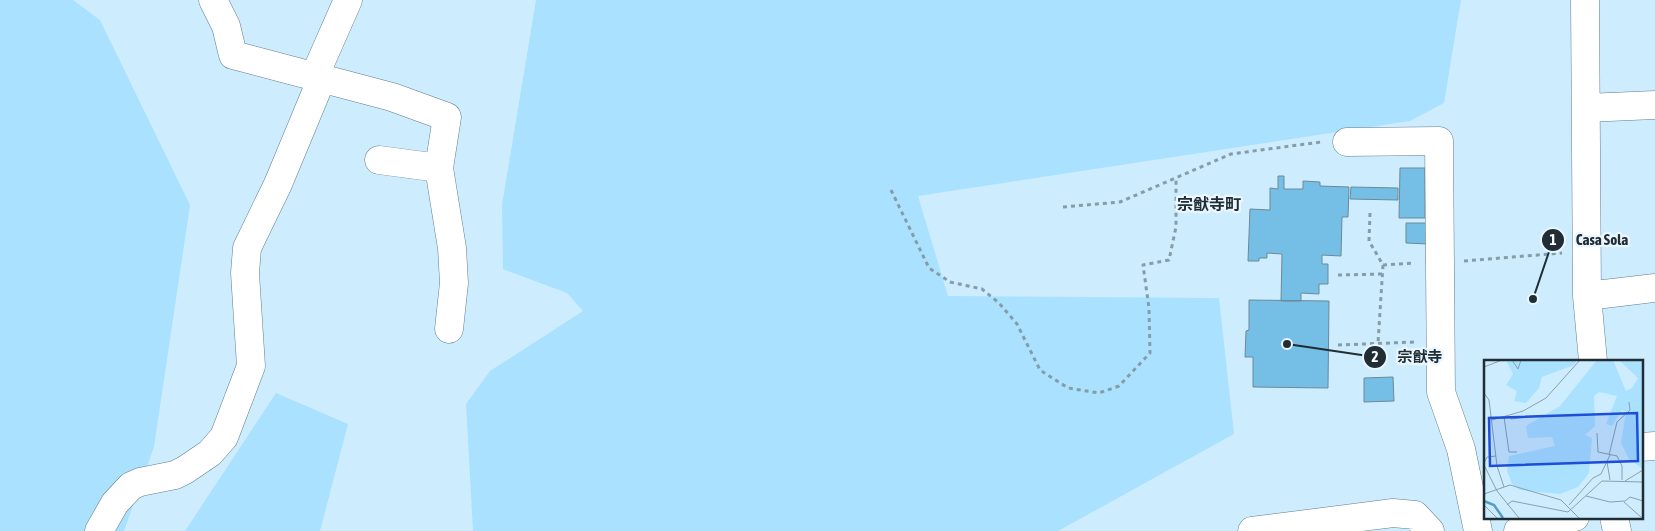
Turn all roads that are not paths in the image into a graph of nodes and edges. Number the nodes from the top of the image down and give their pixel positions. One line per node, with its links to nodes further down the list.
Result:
1 (213, 0): 4 (street)
2 (348, 0): 4 (street)
3 (1585, 0): 6 (street)
4 (318, 76): 9 (street); 18 (street)
5 (1655, 105): 6 (street)
6 (1586, 108): 11 (street)
7 (1336, 141): 21 (street)
8 (379, 160): 9 (street)
9 (438, 168): 12 (street)
10 (1655, 288): 11 (street)
11 (1587, 296): 13 (street)
12 (449, 328)
13 (1593, 360)
14 (1655, 446): 15 (street)
15 (1642, 447)
16 (1571, 518): 22 (street)
17 (1614, 518): 23 (street)
18 (99, 531)
19 (1252, 531): 20 (street)
20 (1430, 531)
21 (1478, 531)
22 (1518, 531)
23 (1617, 531)

